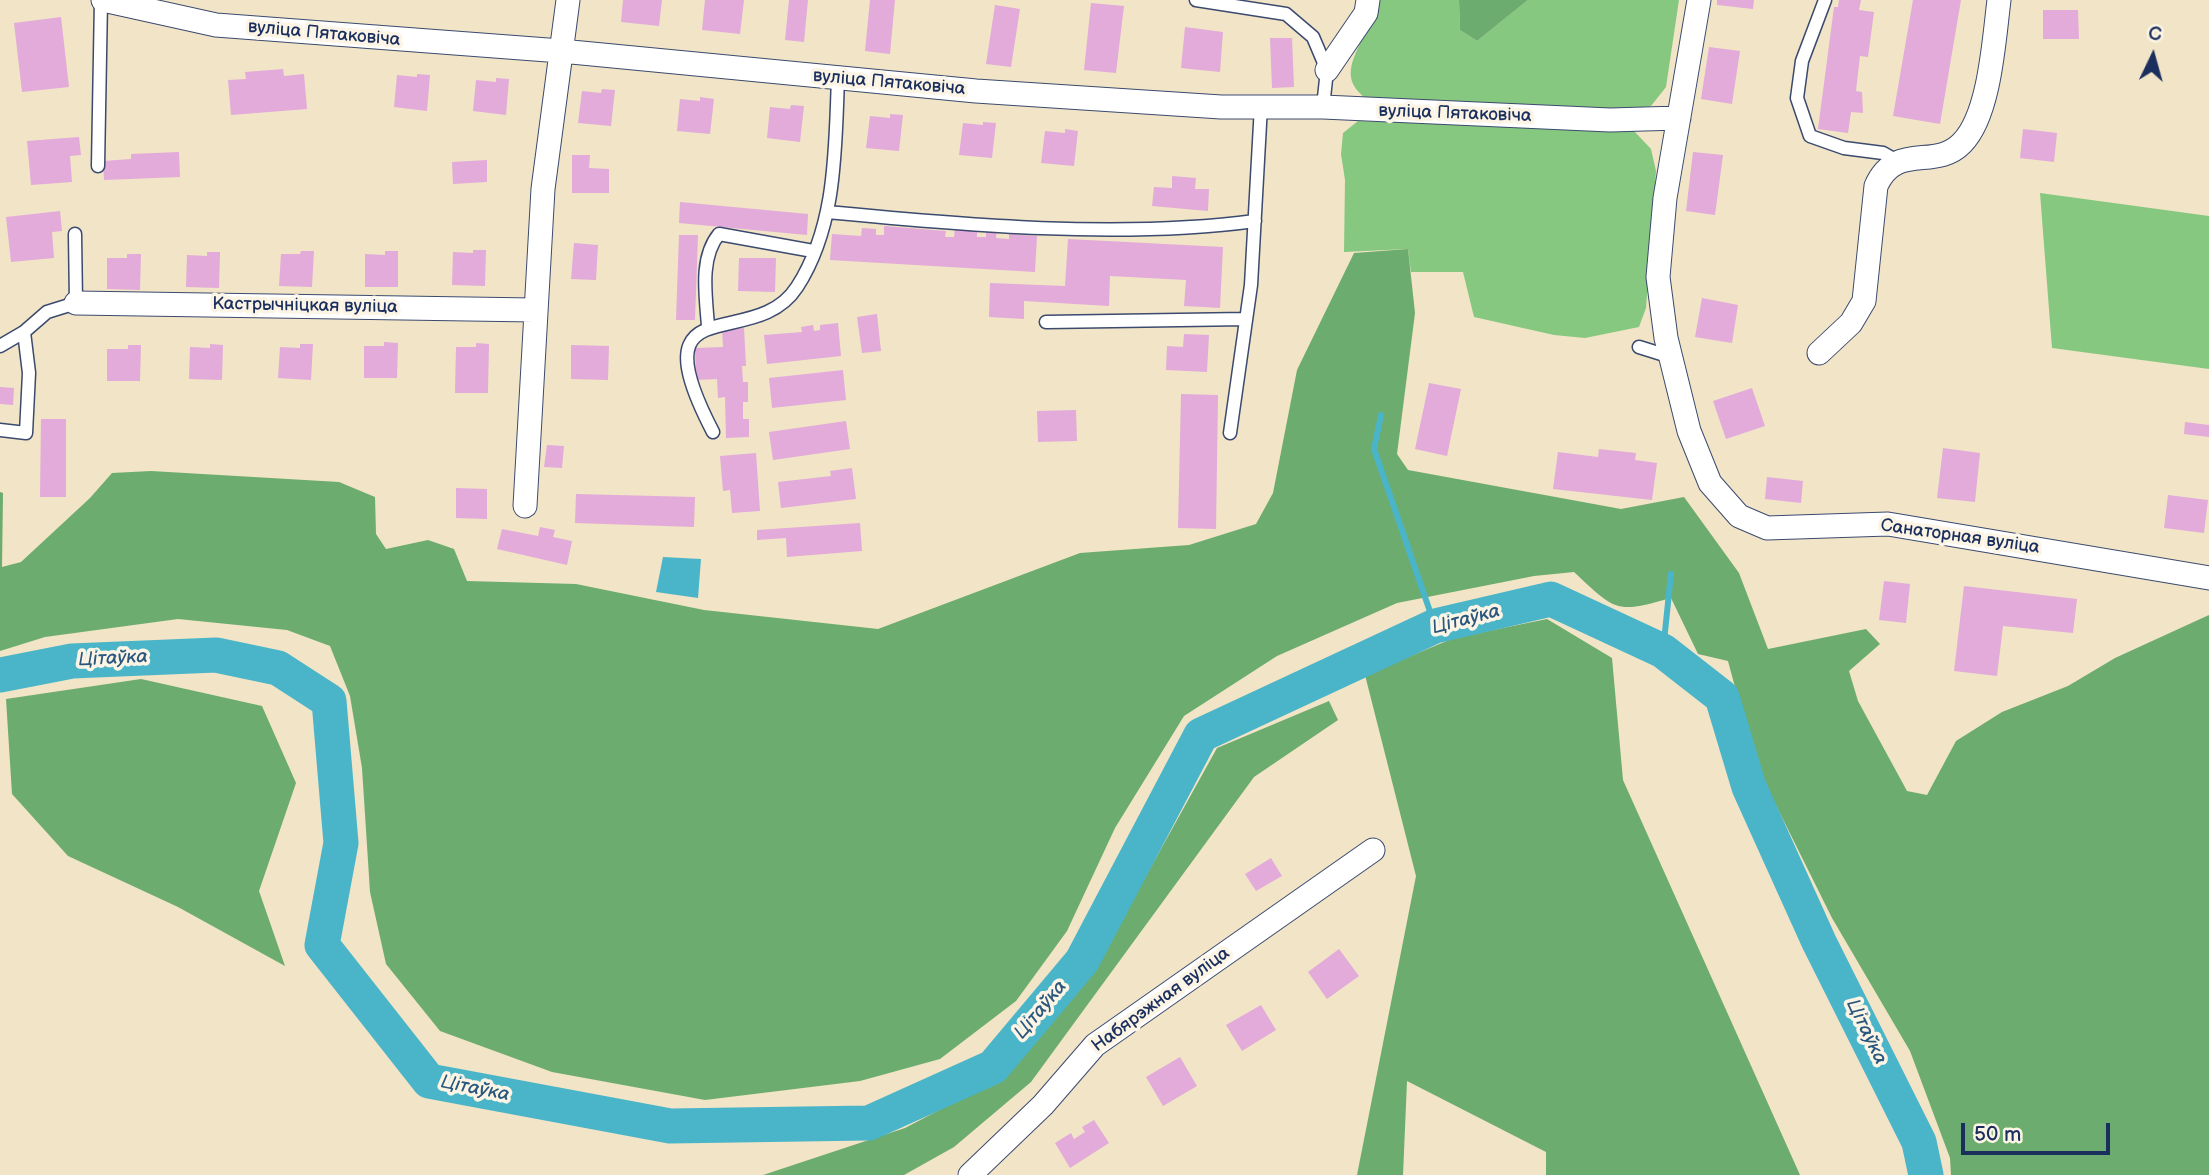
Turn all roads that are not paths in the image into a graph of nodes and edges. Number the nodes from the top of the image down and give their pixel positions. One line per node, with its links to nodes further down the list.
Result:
1 (102, 0): 8 (street, вуліца Пятаковіча); 15 (lane)
2 (568, 0): 8 (street)
3 (1196, 0): 9 (lane)
4 (1368, 0): 9 (street)
5 (1699, 0): 13 (street, Санаторная вуліца)
6 (1825, 0): 14 (lane)
7 (1999, 0): 14 (street)
8 (561, 51): 10 (street, вуліца Пятаковіча); 21 (street)
9 (1326, 70): 12 (lane)
10 (838, 79): 11 (street, вуліца Пятаковіча); 16 (lane)
11 (1261, 106): 12 (street, вуліца Пятаковіча); 17 (lane)
12 (1323, 107): 13 (street, вуліца Пятаковіча)
13 (1679, 118): 29 (street, Санаторная вуліца)
14 (1897, 161): 28 (street)
15 (98, 166)
16 (827, 212): 17 (lane); 19 (lane)
17 (1255, 221): 22 (lane)
18 (75, 234): 20 (lane)
19 (813, 251): 24 (lane); 24 (lane)
20 (76, 303): 21 (street, Кастрычніцкая вуліца); 25 (lane)
21 (534, 310): 33 (street)
22 (1246, 318): 23 (lane); 32 (lane)
23 (1046, 322)
24 (708, 326): 31 (lane)
25 (24, 332): 26 (lane); 30 (lane)
26 (0, 346)
27 (1639, 347): 29 (lane)
28 (1819, 353)
29 (1671, 357): 34 (street, Санаторная вуліца)
30 (0, 430)
31 (713, 432)
32 (1230, 433)
33 (525, 506)
34 (2209, 578)
35 (1373, 850): 36 (street, Набярэжная вуліца)
36 (970, 1175)

